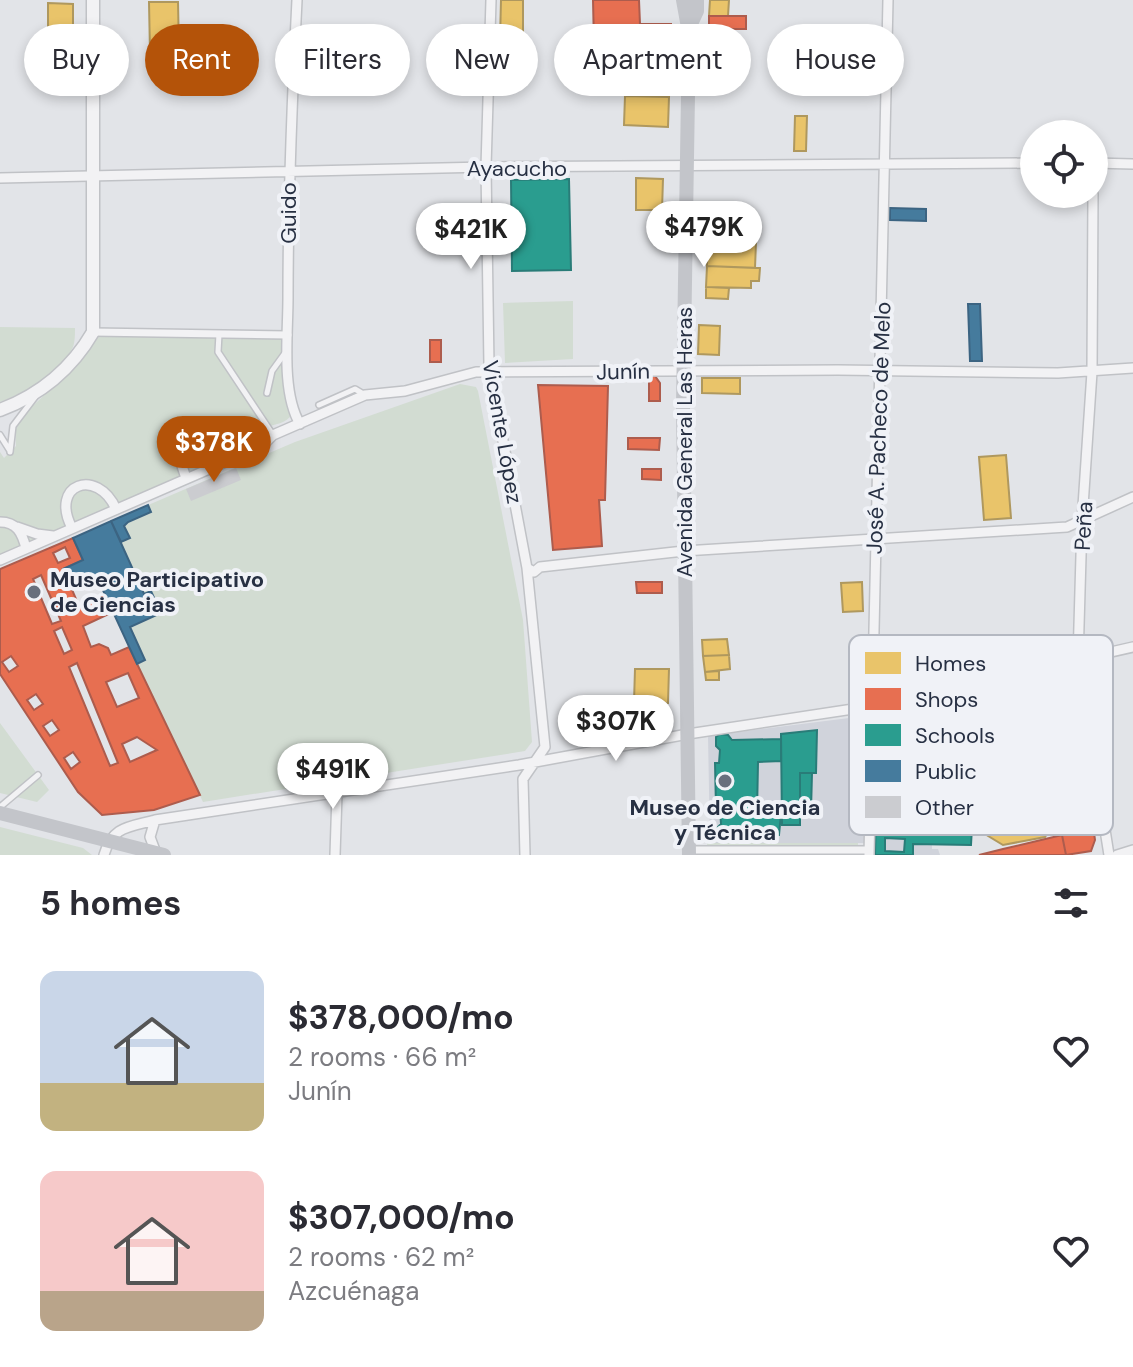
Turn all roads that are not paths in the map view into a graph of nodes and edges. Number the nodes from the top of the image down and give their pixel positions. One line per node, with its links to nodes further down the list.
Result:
1 (93, 0): 17 (street)
2 (297, 0): 16 (street, Guido)
3 (491, 0): 14 (street, Vicente López)
4 (683, 0): 7 (main road, Avenida General Las Heras)
5 (697, 0): 8 (main road, Avenida General Las Heras)
6 (888, 0): 13 (street, José A. Pacheco de Melo)
7 (688, 24)
8 (691, 24)
9 (688, 96): 15 (main road, Avenida General Las Heras)
10 (1020, 163): 13 (street, Ayacucho)
11 (1108, 163): 12 (street)
12 (1133, 164)
13 (884, 165): 15 (street, Ayacucho); 26 (street, José A. Pacheco de Melo)
14 (486, 167): 15 (street, Ayacucho); 16 (street, Ayacucho); 28 (street, Vicente López)
15 (687, 167): 25 (main road, Avenida General Las Heras)
16 (288, 173): 17 (street, Ayacucho); 22 (street, Guido)
17 (94, 176): 18 (street, Ayacucho); 20 (street)
18 (0, 178)
19 (1093, 208): 27 (street, Peña)
20 (93, 332): 21 (street); 29 (street)
21 (219, 334): 22 (street); 36 (lane)
22 (288, 335): 23 (street, Guido)
23 (288, 350): 30 (lane); 34 (street, Guido)
24 (1133, 368): 27 (street, Junín)
25 (683, 370): 26 (street, Junín); 28 (street, Junín); 50 (main road, Avenida General Las Heras)
26 (881, 371): 27 (street, Junín); 48 (street, José A. Pacheco de Melo)
27 (1092, 372): 43 (street, Peña)
28 (490, 373): 31 (street, Junín); 52 (street, Vicente López)
29 (43, 387): 33 (street); 38 (lane)
30 (267, 393)
31 (365, 395): 32 (lane); 34 (street, Junín)
32 (319, 405)
33 (0, 410)
34 (300, 424): 36 (street, Junín)
35 (0, 435): 38 (lane)
36 (273, 435): 39 (street, Junín)
37 (0, 445): 38 (lane)
38 (10, 452)
39 (228, 460): 40 (street, Junín); 40 (street)
40 (186, 478): 42 (street, Junín)
41 (1133, 497): 43 (street)
42 (116, 509): 46 (street, Junín); 46 (street)
43 (1082, 521): 48 (street); 54 (street, Peña)
44 (0, 522): 45 (street)
45 (14, 525): 47 (street); 49 (street)
46 (72, 528): 47 (street, Junín)
47 (54, 536): 49 (street, Junín)
48 (874, 540): 50 (street); 53 (street, José A. Pacheco de Melo)
49 (26, 548): 51 (street, Junín)
50 (684, 551): 52 (street); 58 (main road, Avenida General Las Heras)
51 (0, 560)
52 (527, 568): 59 (street, Vicente López)
53 (873, 635)
54 (1079, 635)
55 (1133, 647): 56 (street)
56 (1113, 652)
57 (849, 710): 58 (street)
58 (688, 734): 59 (street); 67 (main road, Avenida General Las Heras)
59 (538, 761): 61 (street); 71 (street, Vicente López)
60 (38, 775): 62 (lane)
61 (337, 794): 63 (street); 70 (street)
62 (0, 810): 65 (main road)
63 (155, 820): 65 (street); 69 (street)
64 (1106, 835): 72 (street, Peña)
65 (106, 848): 69 (main road)
66 (1133, 850): 73 (street)
67 (689, 853): 68 (street)
68 (869, 853)
69 (160, 854)
70 (335, 855)
71 (525, 855)
72 (1109, 855)
73 (1117, 855)

